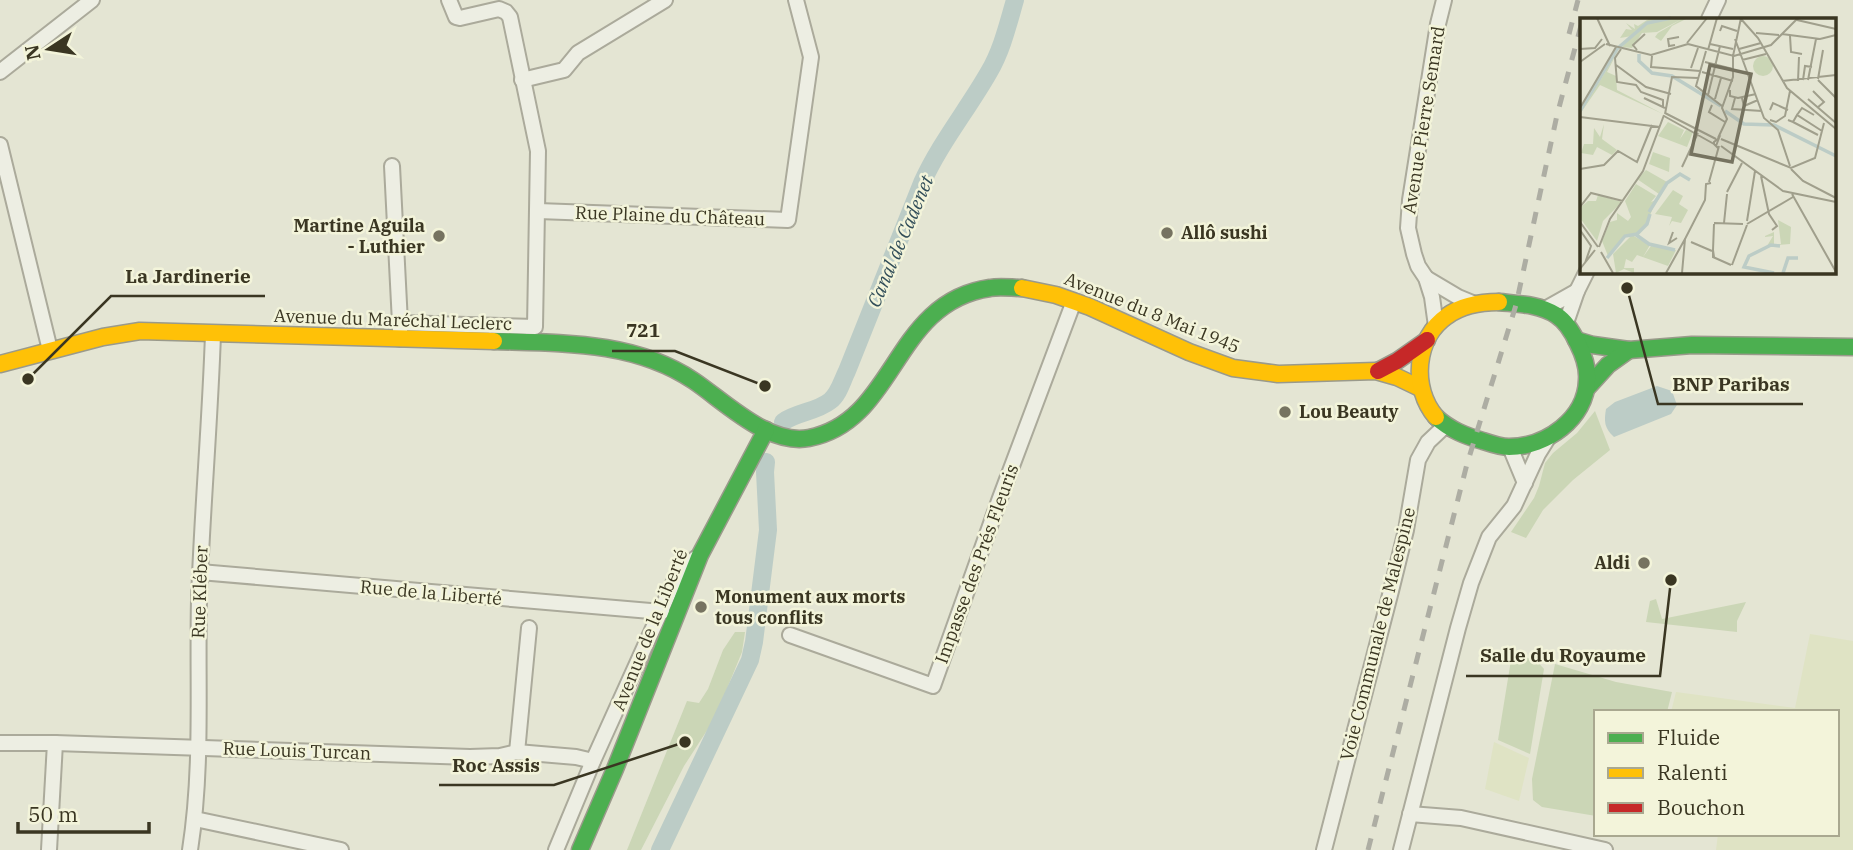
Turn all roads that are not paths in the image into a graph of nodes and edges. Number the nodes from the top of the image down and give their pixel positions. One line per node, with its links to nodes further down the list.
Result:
1 (92, 0): 8 (street)
2 (449, 0): 9 (street)
3 (665, 0): 9 (street)
4 (796, 0): 12 (street, Rue Plaine du Château)
5 (1444, 0): 14 (street, Avenue Pierre Semard)
6 (1718, 0): 7 (street)
7 (1709, 18)
8 (0, 72)
9 (522, 80): 12 (street)
10 (0, 145): 25 (street)
11 (392, 166): 20 (street)
12 (538, 211): 20 (street)
13 (1586, 273): 15 (street)
14 (1426, 278): 17 (street); 21 (street, Avenue Pierre Semard)
15 (1577, 291): 18 (street); 19 (street)
16 (1074, 301): 28 (main road, Avenue du 8 Mai 1945); 32 (main road, Avenue du 8 Mai 1945); 40 (street, Impasse des Prés Fleuris)
17 (1475, 304): 18 (main road); 21 (main road)
18 (1545, 309): 19 (main road)
19 (1566, 323): 23 (main road)
20 (400, 331): 22 (main road, Avenue du Maréchal Leclerc); 32 (main road, Avenue du Maréchal Leclerc)
21 (1431, 333): 28 (main road, Avenue du 8 Mai 1945); 29 (main road)
22 (213, 334): 25 (main road, Avenue du Maréchal Leclerc); 37 (street, Rue Kléber)
23 (1576, 340): 26 (main road); 30 (main road)
24 (1853, 347): 26 (main road)
25 (50, 350): 27 (main road, Avenue du Maréchal Leclerc)
26 (1629, 350): 30 (main road)
27 (0, 364)
28 (1378, 371): 29 (main road, Avenue du 8 Mai 1945)
29 (1420, 388): 31 (main road)
30 (1587, 388): 33 (main road)
31 (1446, 426): 34 (main road); 53 (street, Voie Communale de Malespine)
32 (766, 430): 36 (main road, Avenue de la Liberté)
33 (1548, 438): 34 (main road); 35 (street)
34 (1510, 447): 35 (street)
35 (1525, 483): 46 (street)
36 (700, 555): 38 (street); 52 (main road, Avenue de la Liberté)
37 (200, 572): 38 (street, Rue de la Liberté); 43 (street, Rue Kléber)
38 (662, 612): 45 (street)
39 (529, 628): 44 (street)
40 (790, 635)
41 (0, 743): 42 (street, Rue Louis Turcan)
42 (55, 743): 43 (street, Rue Louis Turcan); 48 (street)
43 (198, 748): 44 (street, Rue Louis Turcan); 47 (street, Rue Kléber)
44 (517, 752): 45 (street, Rue Louis Turcan)
45 (593, 761): 51 (street)
46 (1410, 814): 54 (street); 55 (street)
47 (195, 819): 49 (street, Rue Kléber); 50 (street)
48 (49, 850)
49 (190, 850)
50 (341, 850)
51 (556, 850)
52 (580, 850)
53 (1324, 850)
54 (1401, 850)
55 (1605, 850)

